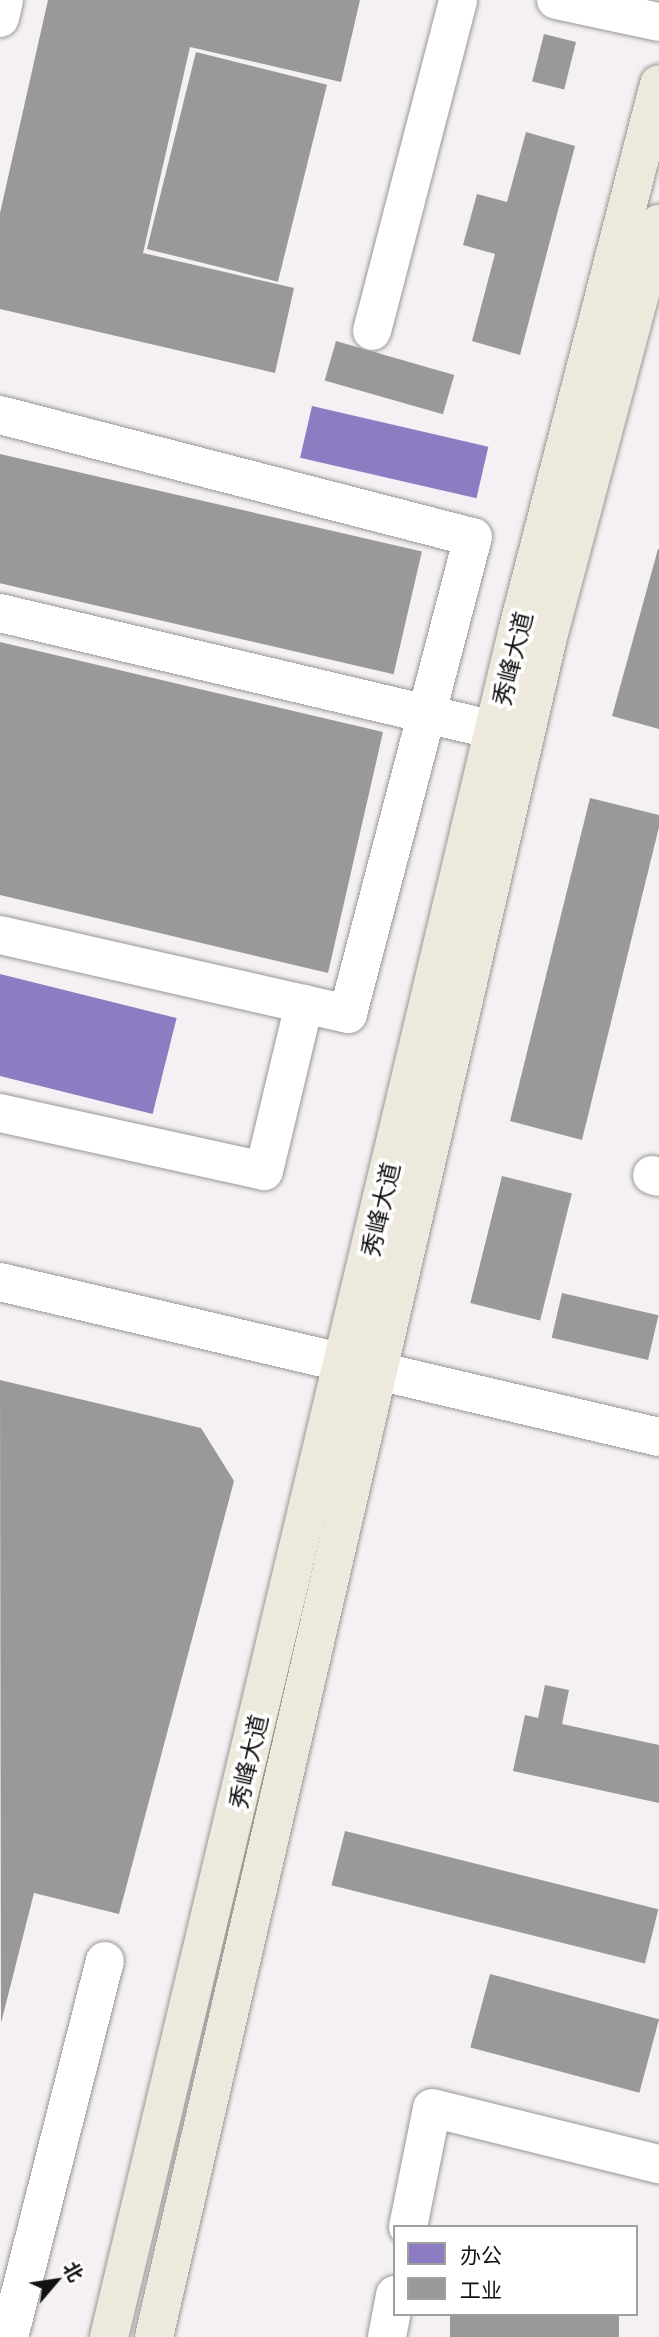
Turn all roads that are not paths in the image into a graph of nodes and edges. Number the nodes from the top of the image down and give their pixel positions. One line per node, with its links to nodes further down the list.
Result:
1 (4, 0): 4 (street)
2 (458, 0): 8 (street)
3 (556, 0): 5 (street)
4 (0, 18)
5 (659, 22)
6 (659, 84): 12 (main road, 秀峰大道)
7 (659, 224): 17 (main road, 秀峰大道)
8 (372, 331)
9 (0, 415): 11 (street)
10 (0, 613): 11 (street)
11 (426, 716): 12 (street); 14 (street)
12 (494, 730): 17 (main road, 秀峰大道)
13 (0, 935): 14 (street)
14 (304, 1004): 15 (street)
15 (0, 1113)
16 (0, 1282): 17 (street)
17 (361, 1364): 18 (street); 24 (main road, 秀峰大道); 25 (main road, 秀峰大道)
18 (659, 1437)
19 (105, 1961): 23 (street)
20 (659, 2164): 21 (street)
21 (408, 2225)
22 (393, 2306): 26 (street)
23 (9, 2337)
24 (109, 2337)
25 (154, 2337)
26 (387, 2337)

